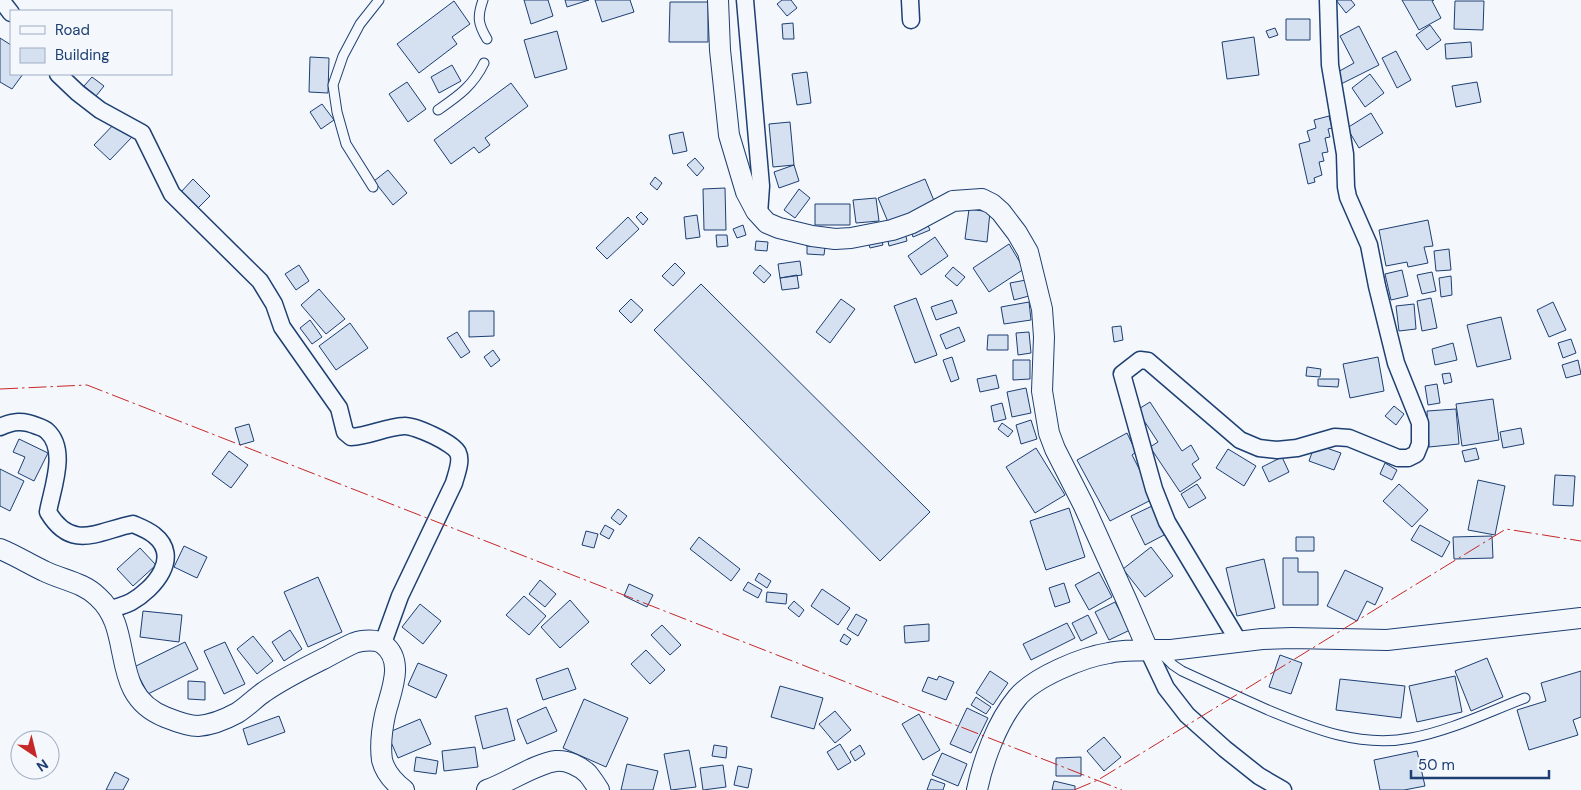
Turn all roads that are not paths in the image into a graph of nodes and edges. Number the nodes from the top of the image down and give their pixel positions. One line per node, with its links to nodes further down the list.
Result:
1 (1, 0): 8 (street)
2 (379, 0): 14 (lane)
3 (484, 0): 10 (lane)
4 (718, 0): 15 (street)
5 (745, 0): 15 (street)
6 (910, 0): 9 (street)
7 (1328, 0): 20 (street)
8 (10, 12)
9 (911, 20)
10 (488, 39)
11 (484, 64): 13 (lane)
12 (59, 75): 21 (street)
13 (438, 110)
14 (372, 186)
15 (759, 214): 22 (street)
16 (0, 427): 18 (street)
17 (0, 548): 18 (street)
18 (110, 610): 21 (street)
19 (1581, 618): 20 (street)
20 (1239, 642): 22 (street)
21 (382, 643): 24 (street)
22 (1153, 650): 23 (lane); 27 (street); 28 (street)
23 (1525, 698)
24 (404, 790)
25 (487, 790): 26 (street)
26 (600, 790)
27 (977, 790)
28 (1283, 790)

